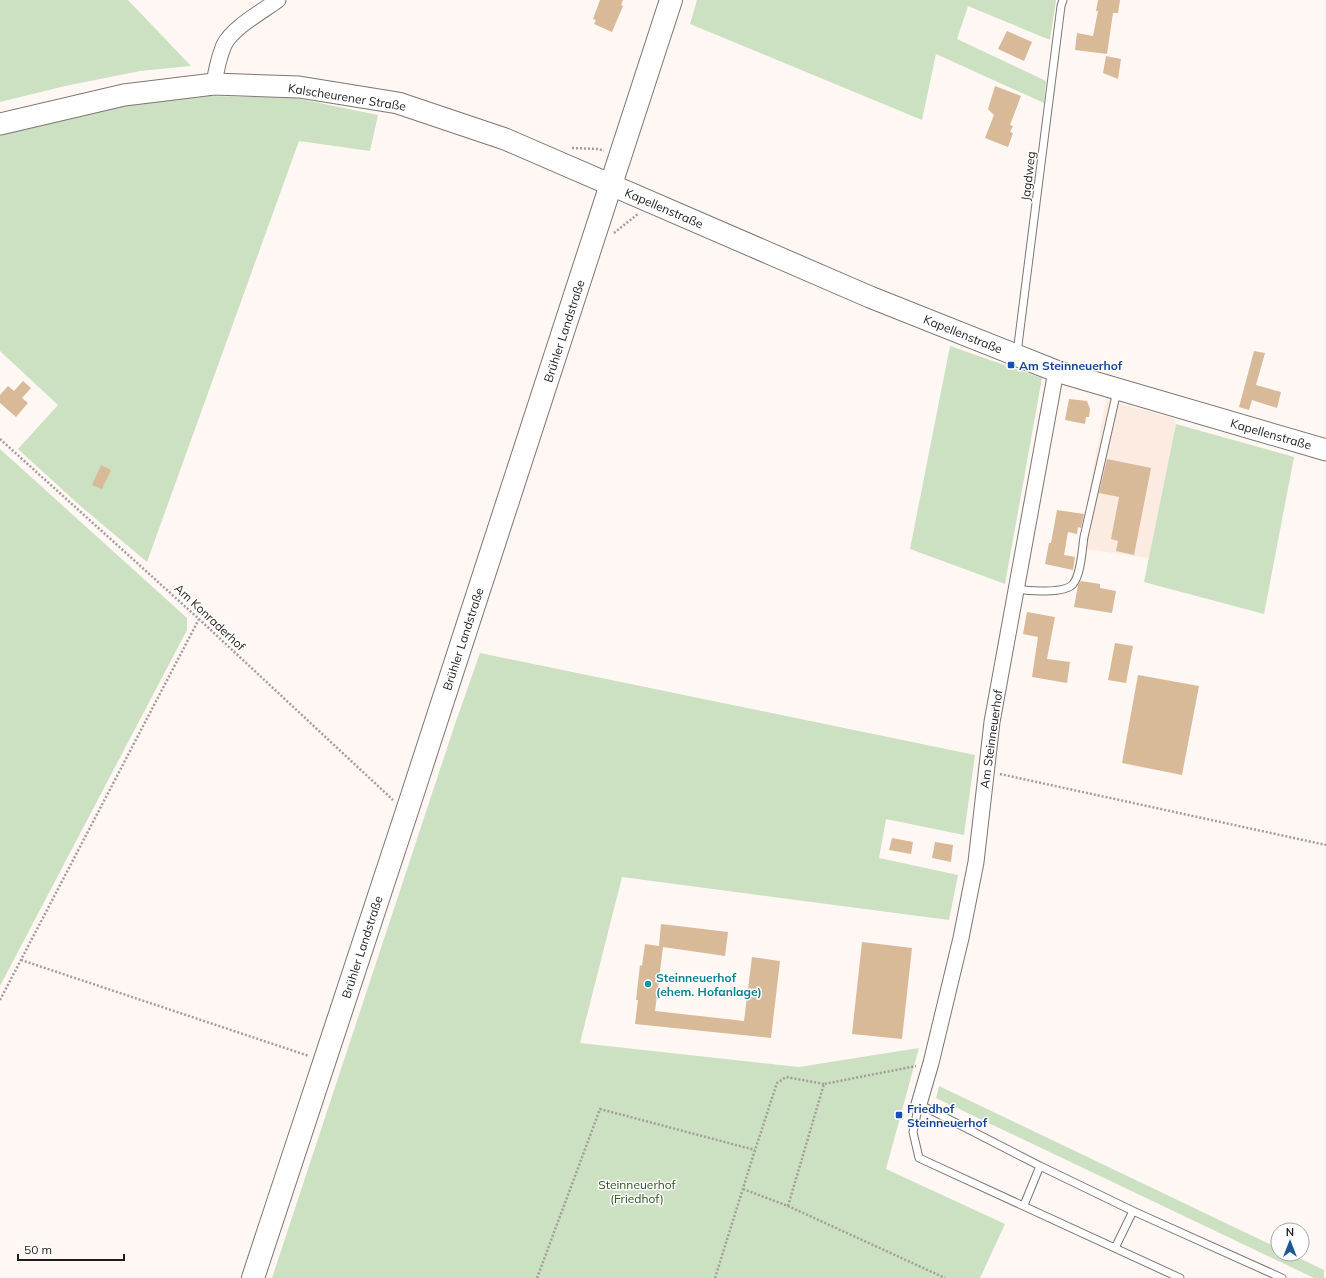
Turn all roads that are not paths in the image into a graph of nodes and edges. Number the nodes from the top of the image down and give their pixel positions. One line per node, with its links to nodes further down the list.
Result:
1 (278, 0): 4 (street)
2 (671, 0): 6 (main road, Brühler Landstraße)
3 (1063, 0): 7 (lane, Jagdweg)
4 (214, 84): 5 (main road, Kalscheurener Straße); 6 (main road, Kalscheurener Straße)
5 (0, 124)
6 (611, 185): 7 (main road, Kapellenstraße); 17 (main road, Brühler Landstraße)
7 (1017, 356): 8 (main road, Kapellenstraße)
8 (1056, 371): 9 (main road, Kapellenstraße); 11 (street, Am Steinneuerhof)
9 (1117, 389): 10 (main road, Kapellenstraße); 11 (lane)
10 (1326, 450)
11 (1016, 589): 12 (street, Am Steinneuerhof)
12 (919, 1104): 13 (lane); 14 (lane)
13 (1040, 1166): 14 (lane); 15 (lane)
14 (1024, 1205): 16 (lane)
15 (1134, 1211): 16 (lane); 19 (lane)
16 (1115, 1248): 18 (lane)
17 (253, 1278)
18 (1180, 1278)
19 (1282, 1278)

